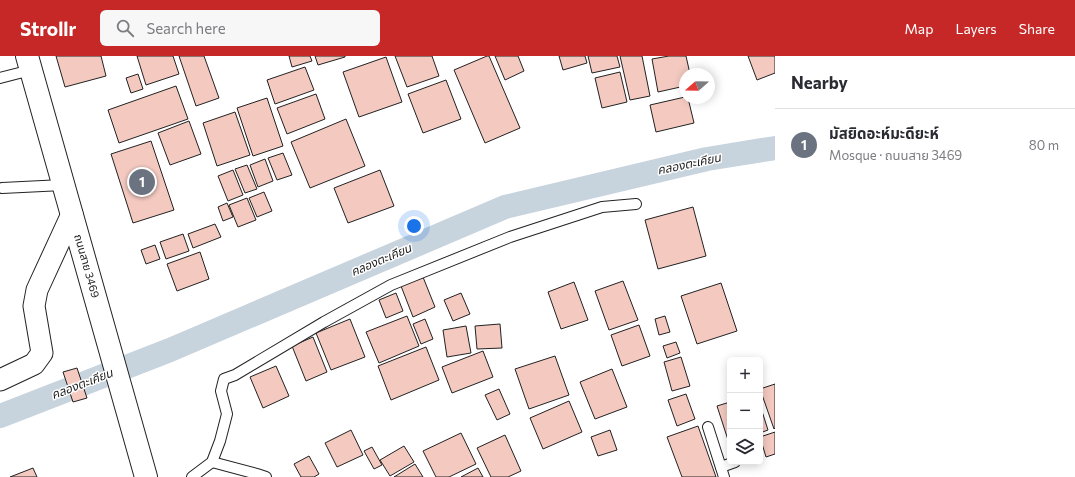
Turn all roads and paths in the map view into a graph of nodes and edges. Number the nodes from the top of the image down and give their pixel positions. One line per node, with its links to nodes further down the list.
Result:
1 (29, 63): 2 (lane); 3 (street, ถนนสาย 3469)
2 (0, 78)
3 (63, 185): 4 (lane); 6 (street, ถนนสาย 3469)
4 (2, 188)
5 (636, 204): 9 (lane)
6 (72, 214): 7 (street); 11 (street, ถนนสาย 3469)
7 (0, 380)
8 (708, 427): 12 (lane)
9 (212, 462): 13 (lane); 14 (lane)
10 (731, 465): 12 (lane)
11 (145, 472)
12 (723, 472)
13 (192, 477)
14 (266, 477)

